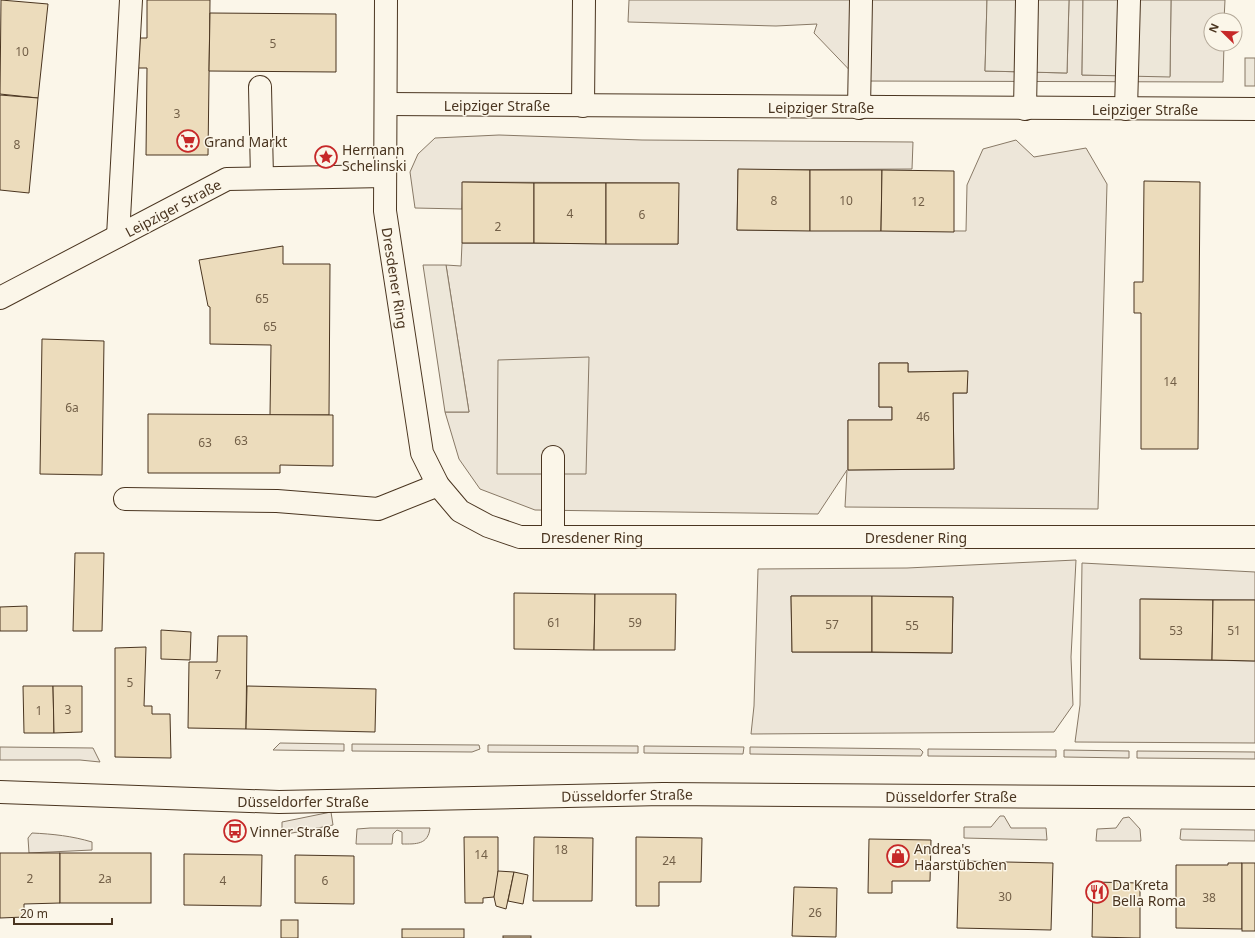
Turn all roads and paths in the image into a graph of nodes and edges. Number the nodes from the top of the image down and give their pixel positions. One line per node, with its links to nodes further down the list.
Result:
1 (131, 0): 16 (street)
2 (386, 0): 8 (street, Dresdener Ring)
3 (584, 0): 9 (street)
4 (861, 0): 10 (street)
5 (1027, 0): 11 (street)
6 (1129, 0): 12 (street)
7 (260, 87): 15 (street)
8 (386, 104): 9 (street, Leipziger Straße); 14 (street, Dresdener Ring)
9 (583, 106): 10 (street, Leipziger Straße)
10 (859, 108): 11 (street, Leipziger Straße)
11 (1025, 109): 12 (street, Leipziger Straße)
12 (1126, 109): 13 (street, Leipziger Straße)
13 (1255, 109)
14 (385, 176): 15 (street, Leipziger Straße); 19 (street, Dresdener Ring)
15 (262, 178): 16 (street, Leipziger Straße)
16 (118, 236): 17 (street, Leipziger Straße)
17 (0, 298)
18 (553, 457): 21 (street)
19 (438, 485): 20 (street); 21 (street, Dresdener Ring)
20 (125, 499)
21 (554, 537): 22 (street, Dresdener Ring)
22 (1255, 537)
23 (0, 792): 24 (street, Düsseldorfer Straße)
24 (1255, 798)

